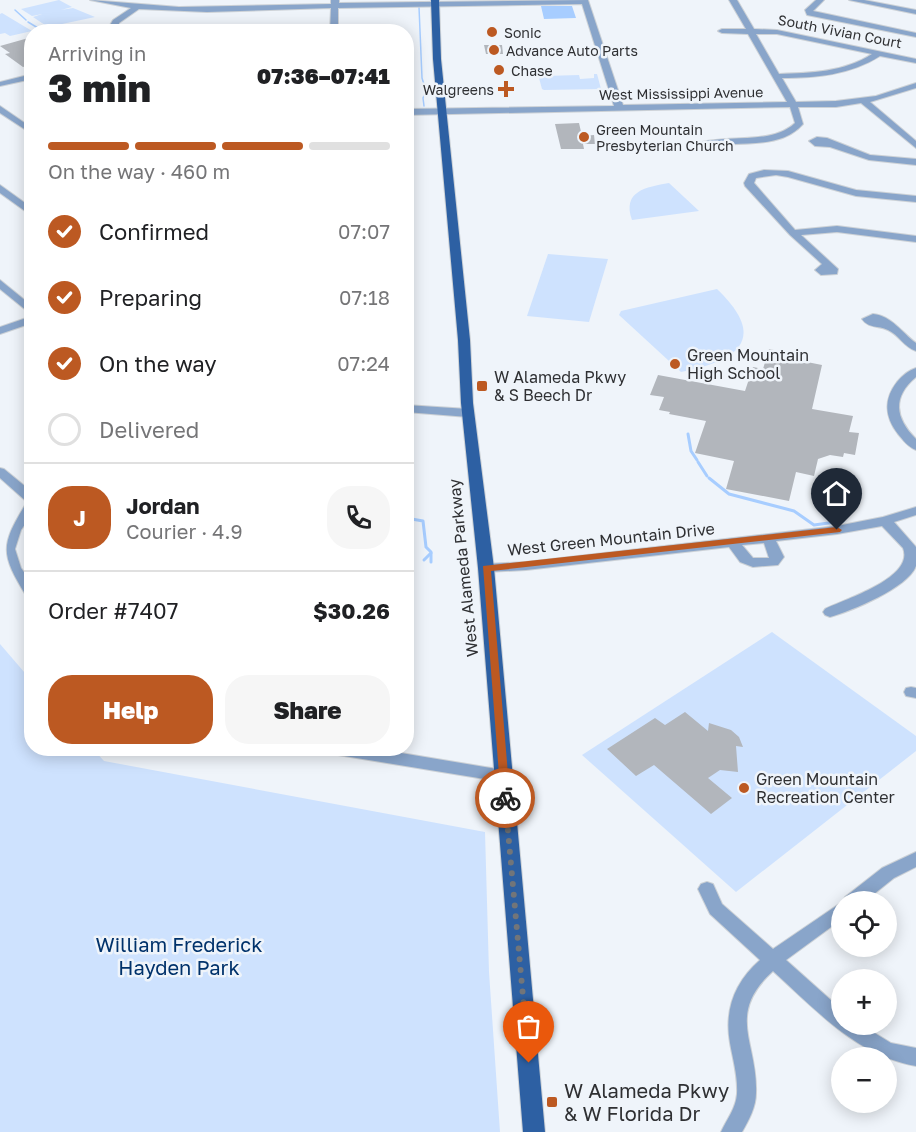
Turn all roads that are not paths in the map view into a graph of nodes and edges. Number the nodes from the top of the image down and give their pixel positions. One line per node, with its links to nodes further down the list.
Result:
1 (94, 0): 9 (street)
2 (734, 0): 14 (street)
3 (820, 0): 15 (street)
4 (853, 0): 10 (street)
5 (584, 1): 7 (street); 24 (street)
6 (435, 2): 7 (street); 8 (street); 26 (main road, West Alameda Parkway)
7 (464, 2)
8 (335, 3): 9 (street); 12 (street)
9 (137, 7): 11 (street)
10 (916, 12)
11 (115, 24)
12 (334, 24)
13 (722, 31): 14 (street, South Vivian Court)
14 (751, 31): 16 (street, South Vivian Court); 18 (street)
15 (916, 36)
16 (879, 53): 17 (street, South Vivian Court); 18 (street)
17 (916, 61)
18 (776, 76): 23 (street)
19 (24, 78): 20 (street)
20 (0, 84)
21 (916, 85): 22 (street, West Mississippi Avenue)
22 (864, 101): 23 (street, West Mississippi Avenue); 29 (street)
23 (791, 105): 24 (street, West Mississippi Avenue); 31 (street)
24 (619, 107): 26 (street, West Mississippi Avenue)
25 (0, 109): 28 (street)
26 (443, 111): 27 (street, West Mississippi Avenue); 48 (main road, West Alameda Parkway)
27 (414, 112)
28 (24, 126)
29 (912, 136): 32 (street)
30 (830, 144): 33 (street)
31 (701, 145)
32 (916, 145)
33 (916, 162)
34 (0, 188): 36 (street)
35 (916, 199): 37 (street)
36 (24, 207)
37 (793, 233): 38 (street); 39 (street)
38 (916, 239)
39 (828, 264)
40 (0, 283): 41 (street)
41 (24, 305)
42 (24, 322): 44 (street)
43 (889, 327): 45 (street)
44 (0, 331)
45 (916, 348)
46 (916, 371): 49 (street)
47 (414, 409): 48 (street)
48 (468, 413): 58 (main road, West Alameda Parkway)
49 (916, 446)
50 (0, 472): 51 (street)
51 (24, 492)
52 (916, 511): 54 (street, West Green Mountain Drive)
53 (24, 513): 59 (street)
54 (885, 521): 55 (street, West Green Mountain Drive); 57 (street)
55 (768, 538): 56 (street, West Green Mountain Drive); 56 (street)
56 (733, 542): 58 (street, West Green Mountain Drive)
57 (914, 564): 60 (street)
58 (486, 568): 62 (main road, West Alameda Parkway)
59 (24, 585)
60 (830, 612)
61 (381, 756): 62 (street)
62 (502, 776): 71 (main road, West Alameda Parkway)
63 (916, 860): 65 (street)
64 (707, 889): 67 (street)
65 (865, 891)
66 (831, 917): 67 (street)
67 (774, 961): 68 (street); 72 (street)
68 (831, 1012)
69 (862, 1035): 70 (street)
70 (916, 1057)
71 (534, 1132)
72 (731, 1132)

